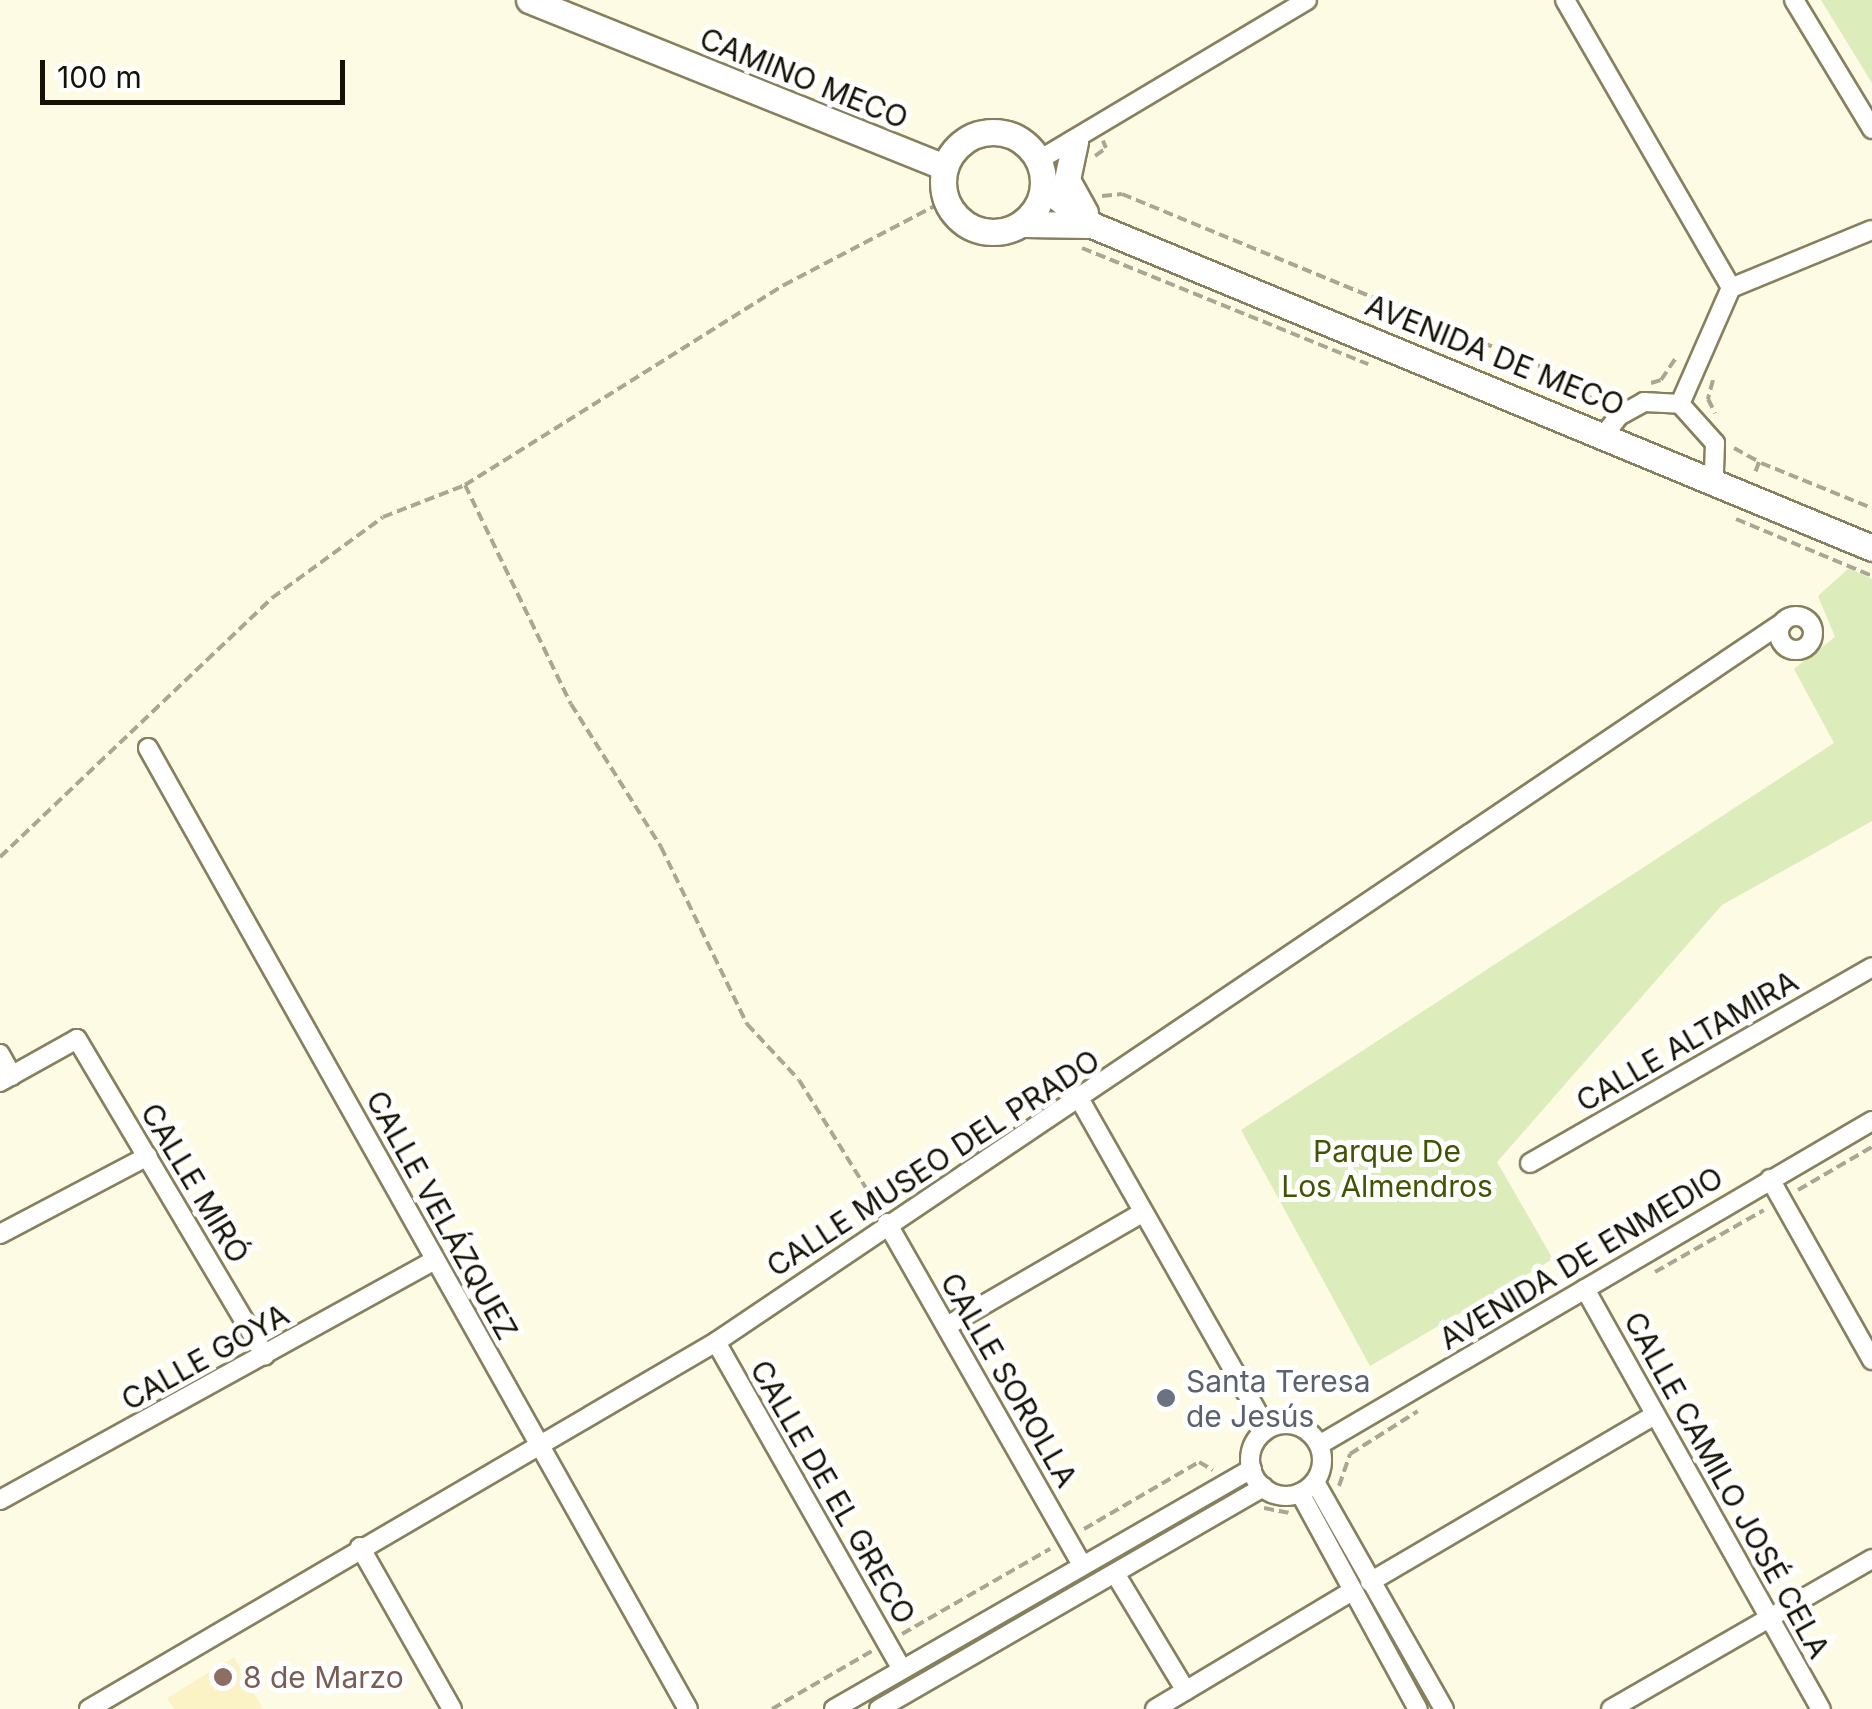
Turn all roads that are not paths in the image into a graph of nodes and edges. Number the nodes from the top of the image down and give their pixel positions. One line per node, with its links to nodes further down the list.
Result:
1 (530, 0): 8 (street, CAMINO MECO)
2 (1307, 0): 6 (street)
3 (1565, 0): 13 (street)
4 (1794, 0): 5 (street)
5 (1872, 129)
6 (1075, 142): 7 (street); 12 (street)
7 (1039, 160): 8 (street); 9 (street)
8 (945, 167): 10 (street)
9 (1044, 187): 10 (street); 12 (street, AVENIDA DE MECO)
10 (1021, 224): 12 (street, AVENIDA DE MECO)
11 (1872, 230): 13 (street)
12 (1088, 234): 15 (street, AVENIDA DE MECO)
13 (1731, 288): 14 (street)
14 (1680, 404): 15 (street); 16 (street)
15 (1604, 435): 16 (street, AVENIDA DE MECO)
16 (1714, 481): 17 (street, AVENIDA DE MECO)
17 (1872, 548)
18 (1782, 623): 23 (street, CALLE MUSEO DEL PRADO)
19 (148, 748): 31 (street, CALLE VELÁZQUEZ)
20 (1872, 967): 26 (street, CALLE ALTAMIRA)
21 (0, 1054): 22 (street)
22 (6, 1079): 25 (street, CALLE MIRÓ)
23 (1080, 1100): 28 (street); 29 (street, CALLE MUSEO DEL PRADO)
24 (1872, 1121): 27 (street, AVENIDA DE ENMEDIO)
25 (148, 1156): 30 (street); 35 (street, CALLE MIRÓ)
26 (1530, 1162)
27 (1770, 1178): 32 (street, AVENIDA DE ENMEDIO); 36 (street)
28 (1142, 1214): 33 (street); 38 (street)
29 (887, 1223): 33 (street, CALLE SOROLLA); 34 (street, CALLE MUSEO DEL PRADO)
30 (0, 1234)
31 (435, 1260): 35 (street, CALLE GOYA); 39 (street, CALLE VELÁZQUEZ)
32 (1585, 1289): 37 (street, CALLE CAMILO JOSÉ CELA); 40 (street, AVENIDA DE ENMEDIO)
33 (947, 1326): 47 (street, CALLE SOROLLA)
34 (716, 1342): 39 (street, CALLE MUSEO DEL PRADO); 52 (street, CALLE DE EL GRECO)
35 (265, 1355): 44 (street, CALLE GOYA)
36 (1872, 1360)
37 (1656, 1415): 49 (street); 51 (street, CALLE CAMILO JOSÉ CELA)
38 (1267, 1429): 40 (street); 41 (street)
39 (538, 1444): 45 (street, CALLE MUSEO DEL PRADO); 56 (street, CALLE VELÁZQUEZ)
40 (1319, 1444): 43 (street)
41 (1252, 1469): 42 (street); 47 (street)
42 (1264, 1487): 43 (street); 48 (street)
43 (1307, 1487): 49 (street); 50 (street)
44 (0, 1500)
45 (360, 1547): 54 (street, CALLE MUSEO DEL PRADO); 55 (street)
46 (1872, 1558): 51 (street)
47 (1082, 1565): 52 (street)
48 (1116, 1575): 53 (street); 58 (street)
49 (1370, 1582): 61 (street)
50 (1352, 1591): 53 (street); 60 (street)
51 (1770, 1617): 62 (street); 63 (street, CALLE CAMILO JOSÉ CELA)
52 (902, 1669): 57 (street)
53 (1186, 1691): 59 (street)
54 (90, 1709)
55 (452, 1709)
56 (688, 1709)
57 (834, 1709)
58 (879, 1709)
59 (1155, 1709)
60 (1418, 1709)
61 (1444, 1709)
62 (1611, 1709)
63 (1821, 1709)

